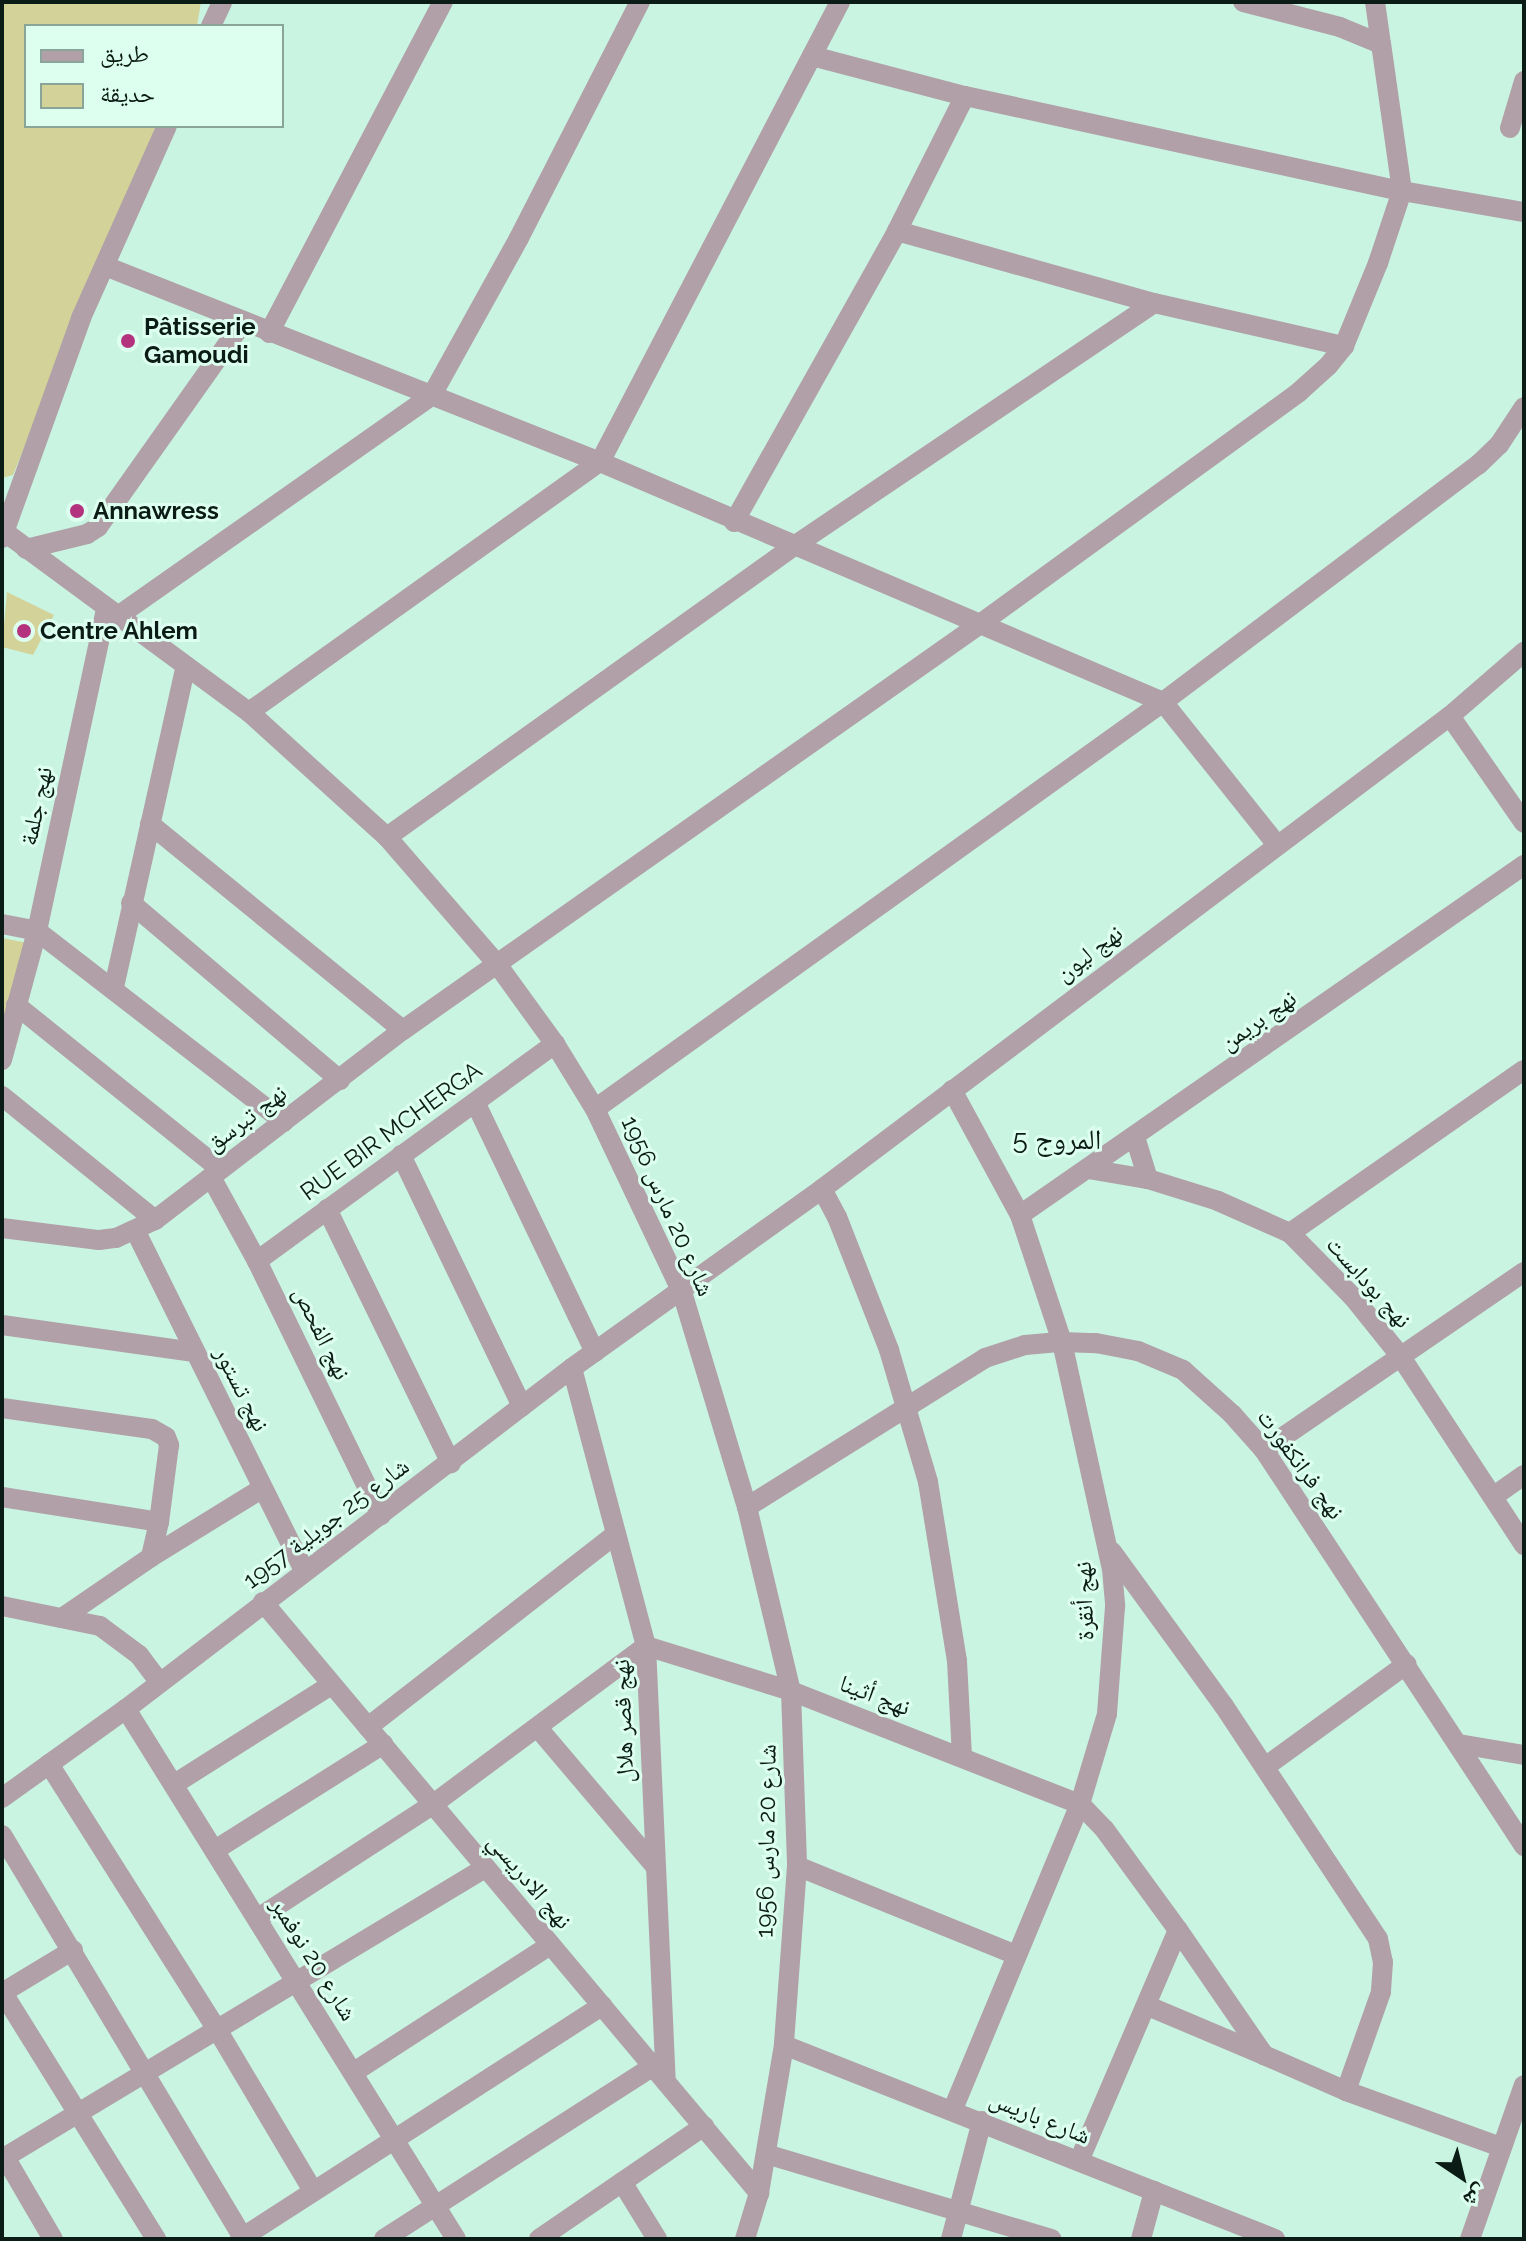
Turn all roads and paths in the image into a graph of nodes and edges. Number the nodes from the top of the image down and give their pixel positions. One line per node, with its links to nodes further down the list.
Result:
1 (222, 2): 7 (street)
2 (443, 2): 20 (street)
3 (640, 2): 22 (street)
4 (840, 2): 9 (street)
5 (1243, 2): 8 (street)
6 (1375, 2): 8 (street)
7 (212, 24)
8 (1381, 44): 14 (street)
9 (812, 56): 11 (street); 24 (street)
10 (1524, 81): 13 (street)
11 (965, 96): 14 (street); 16 (street)
12 (166, 128): 17 (street)
13 (1510, 128)
14 (1402, 191): 15 (street); 21 (street, نهج تبرسق)
15 (1524, 212)
16 (897, 231): 18 (street); 25 (street)
17 (105, 266): 19 (street); 26 (street)
18 (1154, 303): 21 (street); 27 (street)
19 (243, 322): 20 (street); 28 (street)
20 (269, 333): 22 (street)
21 (1344, 346): 30 (street, نهج تبرسق)
22 (432, 395): 24 (street); 29 (street)
23 (1524, 407): 33 (street)
24 (600, 462): 25 (street); 34 (street)
25 (734, 522): 27 (street)
26 (3, 533): 28 (street, شارع 20 مارس 1956)
27 (794, 546): 30 (street); 38 (street)
28 (26, 549): 29 (street, شارع 20 مارس 1956)
29 (112, 612): 32 (street, شارع 20 مارس 1956); 43 (street, نهج جلمة)
30 (980, 624): 33 (street); 44 (street, نهج تبرسق)
31 (1524, 652): 35 (street, نهج ليون)
32 (186, 666): 34 (street, شارع 20 مارس 1956); 37 (street)
33 (1163, 702): 39 (street); 55 (street)
34 (249, 712): 38 (street, شارع 20 مارس 1956)
35 (1450, 716): 36 (street); 39 (street, نهج ليون)
36 (1524, 823)
37 (150, 824): 41 (street); 47 (street)
38 (387, 837): 44 (street, شارع 20 مارس 1956)
39 (1277, 845): 52 (street, نهج ليون)
40 (1524, 865): 57 (street, نهج بريمن)
41 (131, 903): 45 (street); 51 (street)
42 (2, 924): 43 (street)
43 (37, 931): 45 (street); 46 (street, نهج جلمة)
44 (497, 964): 47 (street, نهج تبرسق); 48 (street, شارع 20 مارس 1956)
45 (114, 987): 56 (street)
46 (16, 1005): 49 (street, نهج جلمة); 60 (street)
47 (403, 1030): 51 (street, نهج تبرسق)
48 (555, 1044): 54 (street, RUE BIR MCHERGA); 55 (street, شارع 20 مارس 1956)
49 (2, 1060)
50 (1524, 1070): 68 (street)
51 (340, 1080): 56 (street, نهج تبرسق)
52 (952, 1090): 62 (street, نهج ليون); 64 (street, نهج أنقرة)
53 (2, 1096): 65 (street)
54 (476, 1104): 58 (street, RUE BIR MCHERGA); 75 (street)
55 (595, 1109): 71 (street, شارع 20 مارس 1956)
56 (284, 1122): 60 (street, نهج تبرسق)
57 (1135, 1137): 59 (street, نهج بريمن); 61 (street)
58 (401, 1155): 63 (street, RUE BIR MCHERGA); 79 (street)
59 (1088, 1169): 61 (street, نهج بودابست); 64 (street, نهج بريمن)
60 (216, 1173): 65 (street, نهج تبرسق); 69 (street, نهج الفحص)
61 (1148, 1179): 68 (street, نهج بودابست)
62 (822, 1189): 71 (street, نهج ليون); 78 (street)
63 (327, 1209): 69 (street, RUE BIR MCHERGA); 82 (street)
64 (1020, 1215): 73 (street, نهج أنقرة)
65 (155, 1220): 67 (street, نهج تبرسق)
66 (2, 1228): 67 (street, نهج تبرسق)
67 (135, 1230): 74 (street, نهج تستور)
68 (1290, 1233): 76 (street, نهج بودابست)
69 (257, 1261): 88 (street, نهج الفحص)
70 (1524, 1272): 76 (street)
71 (682, 1292): 75 (street, شارع 25 جويلية 1957); 87 (street, شارع 20 مارس 1956)
72 (2, 1325): 74 (street)
73 (1062, 1342): 78 (street, نهج فرانكفورت); 81 (street, نهج فرانكفورت); 91 (street, نهج أنقرة)
74 (194, 1352): 84 (street, نهج تستور)
75 (595, 1352): 77 (street, شارع 25 جويلية 1957)
76 (1401, 1357): 81 (street); 85 (street, نهج بودابست)
77 (572, 1368): 79 (street, شارع 25 جويلية 1957); 90 (street, نهج قصر هلال)
78 (907, 1403): 87 (street, نهج فرانكفورت); 109 (street)
79 (522, 1406): 82 (street, شارع 25 جويلية 1957)
80 (2, 1408): 89 (street)
81 (1264, 1450): 99 (street, نهج فرانكفورت)
82 (451, 1463): 88 (street, شارع 25 جويلية 1957)
83 (1524, 1475): 85 (street)
84 (261, 1489): 93 (street); 94 (street, نهج تستور)
85 (1494, 1496): 92 (street, نهج بودابست)
86 (2, 1497): 89 (street)
87 (747, 1507): 102 (street, شارع 20 مارس 1956)
88 (381, 1515): 94 (street, شارع 25 جويلية 1957)
89 (159, 1522): 93 (street)
90 (616, 1534): 98 (street, نهج قصر هلال); 104 (street)
91 (1107, 1545): 111 (street); 114 (street, نهج أنقرة)
92 (1524, 1545)
93 (151, 1557): 97 (street)
94 (304, 1571): 95 (street, شارع 25 جويلية 1957)
95 (263, 1602): 100 (street, شارع 25 جويلية 1957); 101 (street, نهج الادريسي)
96 (2, 1606): 97 (street)
97 (62, 1618): 100 (street)
98 (646, 1646): 102 (street, نهج أثينا); 105 (street); 119 (street, نهج قصر هلال)
99 (1407, 1664): 107 (street, نهج فرانكفورت); 111 (street)
100 (159, 1682): 103 (street, شارع 25 جويلية 1957)
101 (331, 1685): 104 (street, نهج الادريسي); 112 (street)
102 (791, 1691): 109 (street, نهج أثينا); 120 (street, شارع 20 مارس 1956)
103 (126, 1709): 110 (street, شارع 25 جويلية 1957); 112 (street, شارع 20 نوفمبر)
104 (368, 1727): 106 (street, نهج الادريسي)
105 (538, 1728): 115 (street); 119 (street)
106 (383, 1744): 115 (street, نهج الادريسي); 118 (street)
107 (1459, 1744): 108 (street); 117 (street, نهج فرانكفورت)
108 (1524, 1755)
109 (962, 1757): 114 (street, نهج أثينا)
110 (49, 1764): 113 (street, شارع 25 جويلية 1957); 131 (street)
111 (1265, 1767): 138 (street)
112 (176, 1783): 118 (street, شارع 20 نوفمبر)
113 (2, 1798)
114 (1080, 1804): 123 (street); 126 (street, نهج أنقرة)
115 (432, 1805): 121 (street, نهج الادريسي); 122 (street)
116 (2, 1835): 125 (street)
117 (1524, 1846)
118 (215, 1850): 122 (street, شارع 20 نوفمبر)
119 (655, 1866): 136 (street, نهج قصر هلال)
120 (797, 1866): 126 (street); 132 (street, شارع 20 مارس 1956)
121 (485, 1868): 124 (street, نهج الادريسي); 127 (street)
122 (258, 1918): 127 (street, شارع 20 نوفمبر)
123 (1178, 1930): 130 (street); 133 (street)
124 (550, 1945): 129 (street, نهج الادريسي); 134 (street)
125 (73, 1950): 128 (street); 135 (street)
126 (1016, 1955): 139 (street, نهج أنقرة)
127 (299, 1983): 131 (street); 134 (street, شارع 20 نوفمبر)
128 (2, 1993): 140 (street)
129 (602, 2006): 136 (street, نهج الادريسي); 143 (street)
130 (1148, 2006): 133 (street); 147 (street)
131 (218, 2031): 135 (street); 149 (street)
132 (784, 2045): 139 (street, شارع باريس); 145 (street, شارع 20 مارس 1956)
133 (1264, 2055): 138 (street)
134 (354, 2072): 143 (street, شارع 20 نوفمبر)
135 (147, 2073): 140 (street); 155 (street)
136 (660, 2074): 142 (street, نهج الادريسي); 152 (street)
137 (1524, 2085): 144 (street)
138 (1346, 2091): 144 (street)
139 (953, 2109): 141 (street, شارع باريس)
140 (77, 2115): 146 (street); 157 (street)
141 (982, 2121): 147 (street, شارع باريس); 153 (street)
142 (704, 2126): 148 (street); 151 (street, نهج الادريسي)
143 (394, 2137): 149 (street); 152 (street, شارع 20 نوفمبر)
144 (1501, 2147): 167 (street)
145 (766, 2154): 151 (street, شارع 20 مارس 1956); 153 (street)
146 (4, 2158): 156 (street)
147 (1079, 2161): 150 (street, شارع باريس)
148 (622, 2182): 154 (street); 161 (street)
149 (313, 2191): 155 (street)
150 (1154, 2191): 165 (street); 166 (street, شارع باريس)
151 (759, 2193): 162 (street, شارع 20 مارس 1956)
152 (435, 2206): 158 (street); 159 (street, شارع 20 نوفمبر)
153 (958, 2212): 163 (street); 164 (street)
154 (560, 2233): 160 (street)
155 (242, 2238)
156 (53, 2239)
157 (156, 2239)
158 (384, 2239)
159 (456, 2239)
160 (539, 2239)
161 (657, 2239)
162 (745, 2239)
163 (951, 2239)
164 (1052, 2239)
165 (1141, 2239)
166 (1275, 2239)
167 (1470, 2239)

